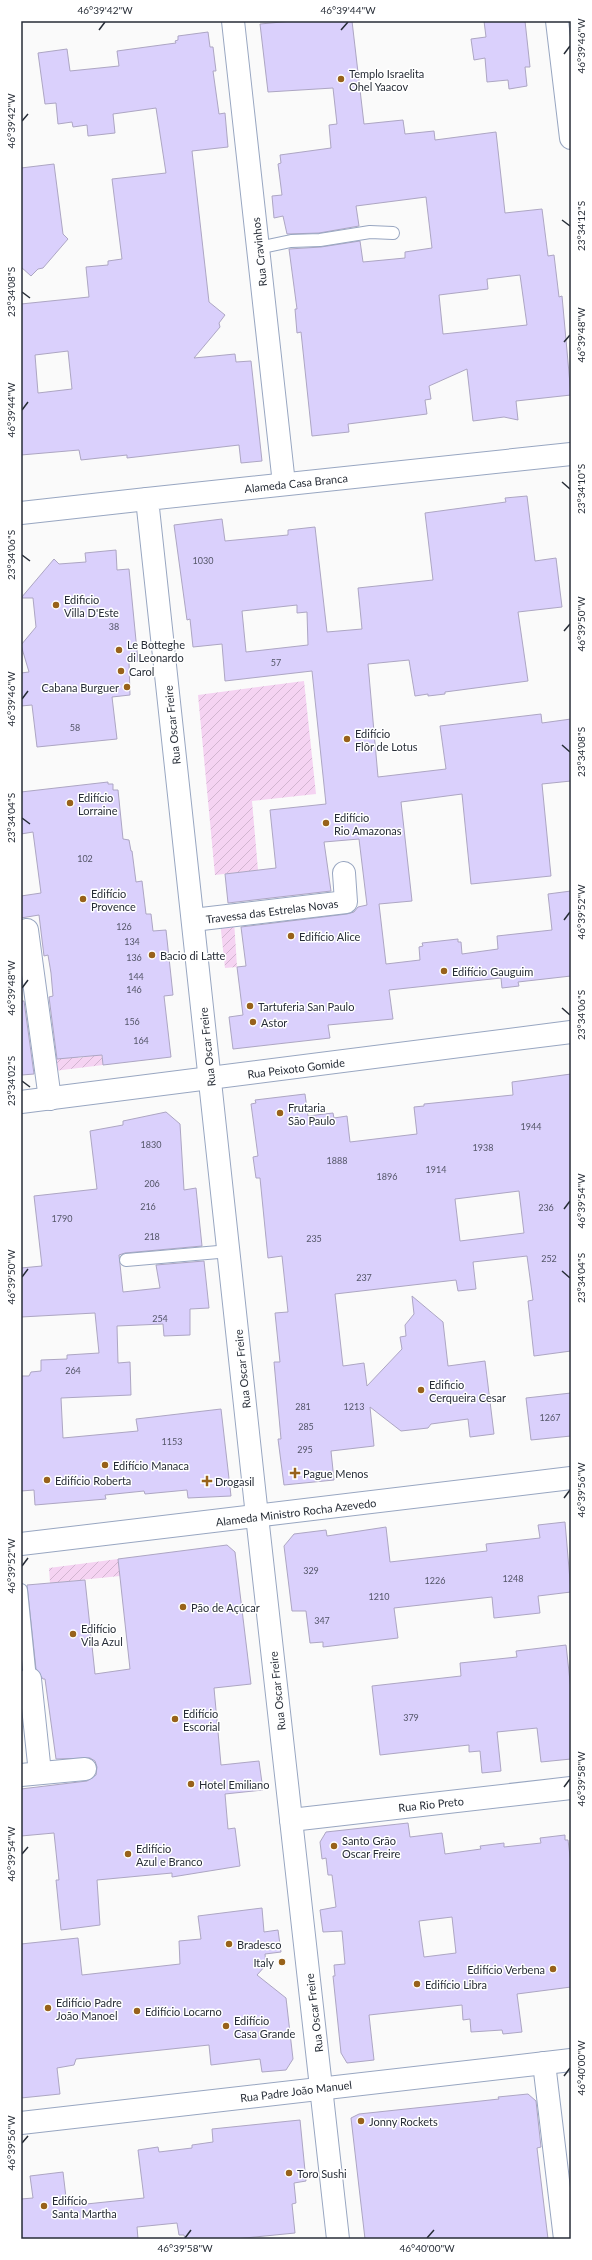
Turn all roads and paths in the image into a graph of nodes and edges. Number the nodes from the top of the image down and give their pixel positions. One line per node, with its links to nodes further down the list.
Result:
1 (233, 21): 5 (street, Rua Cravinhos)
2 (557, 21): 3 (street)
3 (571, 138)
4 (393, 233): 5 (lane)
5 (258, 248): 7 (street, Rua Cravinhos)
6 (571, 454): 7 (street, Alameda Casa Branca)
7 (284, 484): 8 (street, Alameda Casa Branca)
8 (147, 499): 9 (street, Alameda Casa Branca); 11 (street, Rua Oscar Freire)
9 (21, 513)
10 (344, 873): 11 (street, Travessa das Estrelas Novas)
11 (193, 920): 14 (street, Rua Oscar Freire)
12 (27, 930): 15 (street)
13 (571, 1032): 14 (street, Rua Peixoto Gomide)
14 (211, 1079): 15 (street, Rua Peixoto Gomide); 17 (street, Rua Oscar Freire)
15 (50, 1099): 16 (street, Rua Peixoto Gomide)
16 (21, 1102)
17 (230, 1251): 18 (lane); 20 (street, Rua Oscar Freire)
18 (126, 1260)
19 (571, 1478): 20 (street, Alameda Ministro Rocha Azevedo)
20 (257, 1516): 21 (street, Alameda Ministro Rocha Azevedo); 27 (street, Rua Oscar Freire)
21 (21, 1544)
22 (21, 1590): 23 (lane)
23 (30, 1679): 25 (street)
24 (85, 1769): 25 (street)
25 (31, 1774)
26 (571, 1788): 27 (street, Rua Rio Preto)
27 (292, 1820): 30 (street, Rua Oscar Freire)
28 (571, 2060): 29 (street, Rua Padre João Manuel)
29 (544, 2063): 30 (street, Rua Padre João Manuel); 33 (street)
30 (322, 2088): 31 (street, Rua Padre João Manuel); 32 (street, Rua Oscar Freire)
31 (21, 2123)
32 (338, 2239)
33 (565, 2239)

